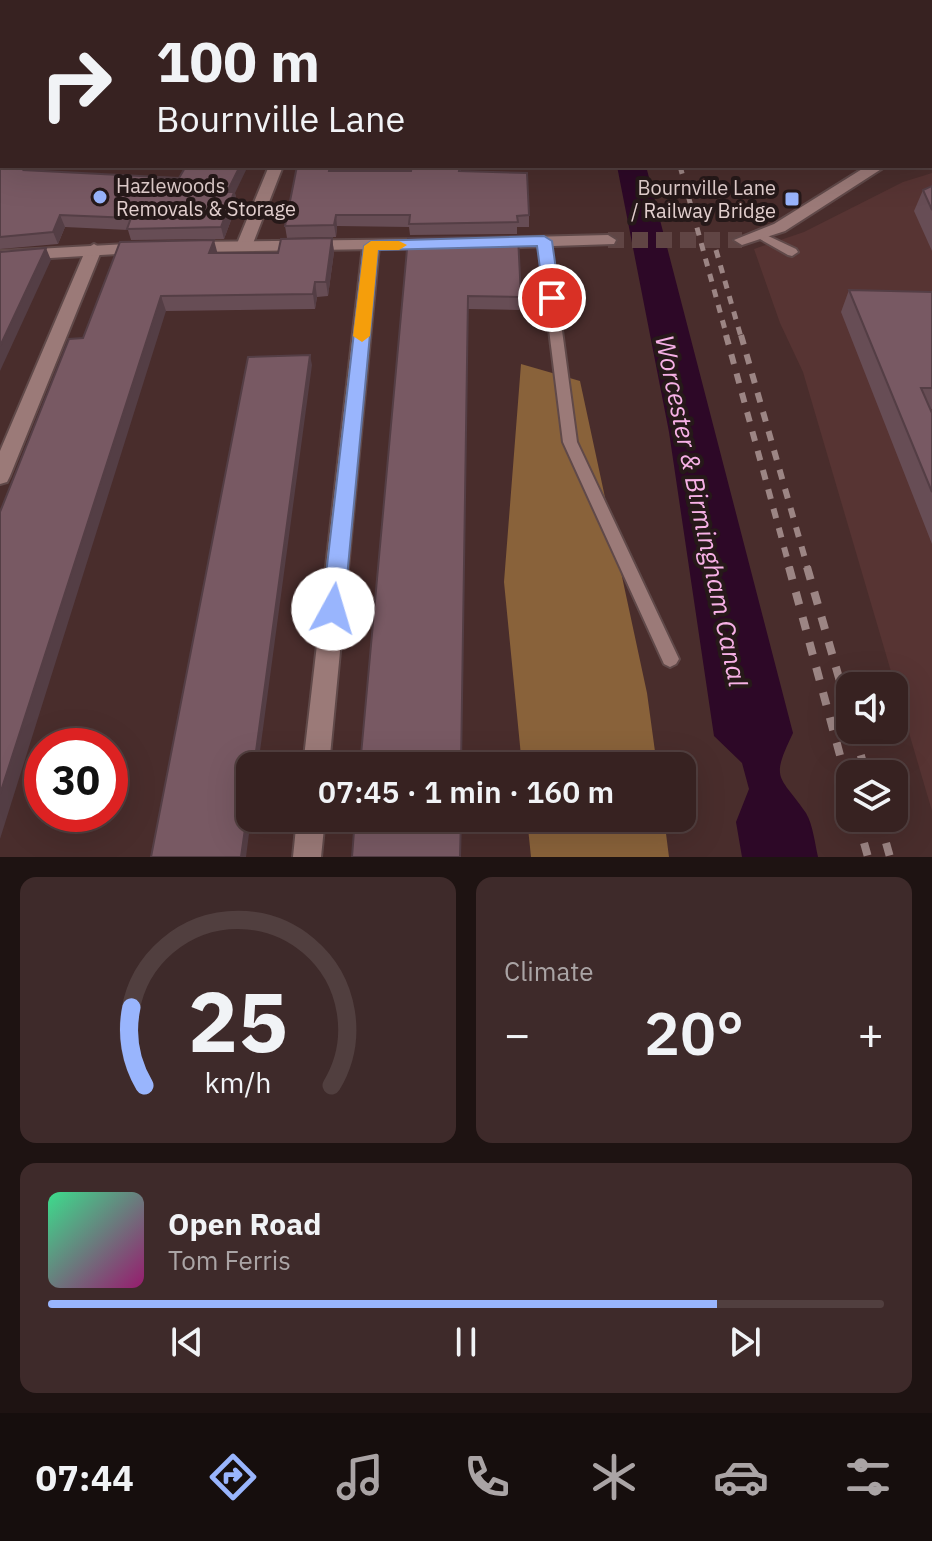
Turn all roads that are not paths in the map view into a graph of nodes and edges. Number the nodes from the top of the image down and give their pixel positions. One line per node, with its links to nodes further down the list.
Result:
1 (275, 168): 9 (street)
2 (876, 168): 3 (street)
3 (764, 237): 5 (street); 12 (lane)
4 (608, 240): 6 (street)
5 (742, 240)
6 (544, 241): 7 (street); 15 (lane)
7 (480, 243)
8 (449, 244): 10 (street)
9 (244, 246): 10 (street); 11 (street)
10 (371, 246): 16 (street)
11 (94, 249): 13 (street); 14 (street)
12 (792, 252)
13 (0, 256)
14 (0, 476)
15 (670, 659)
16 (317, 752)
17 (310, 832): 18 (street)
18 (307, 857)

